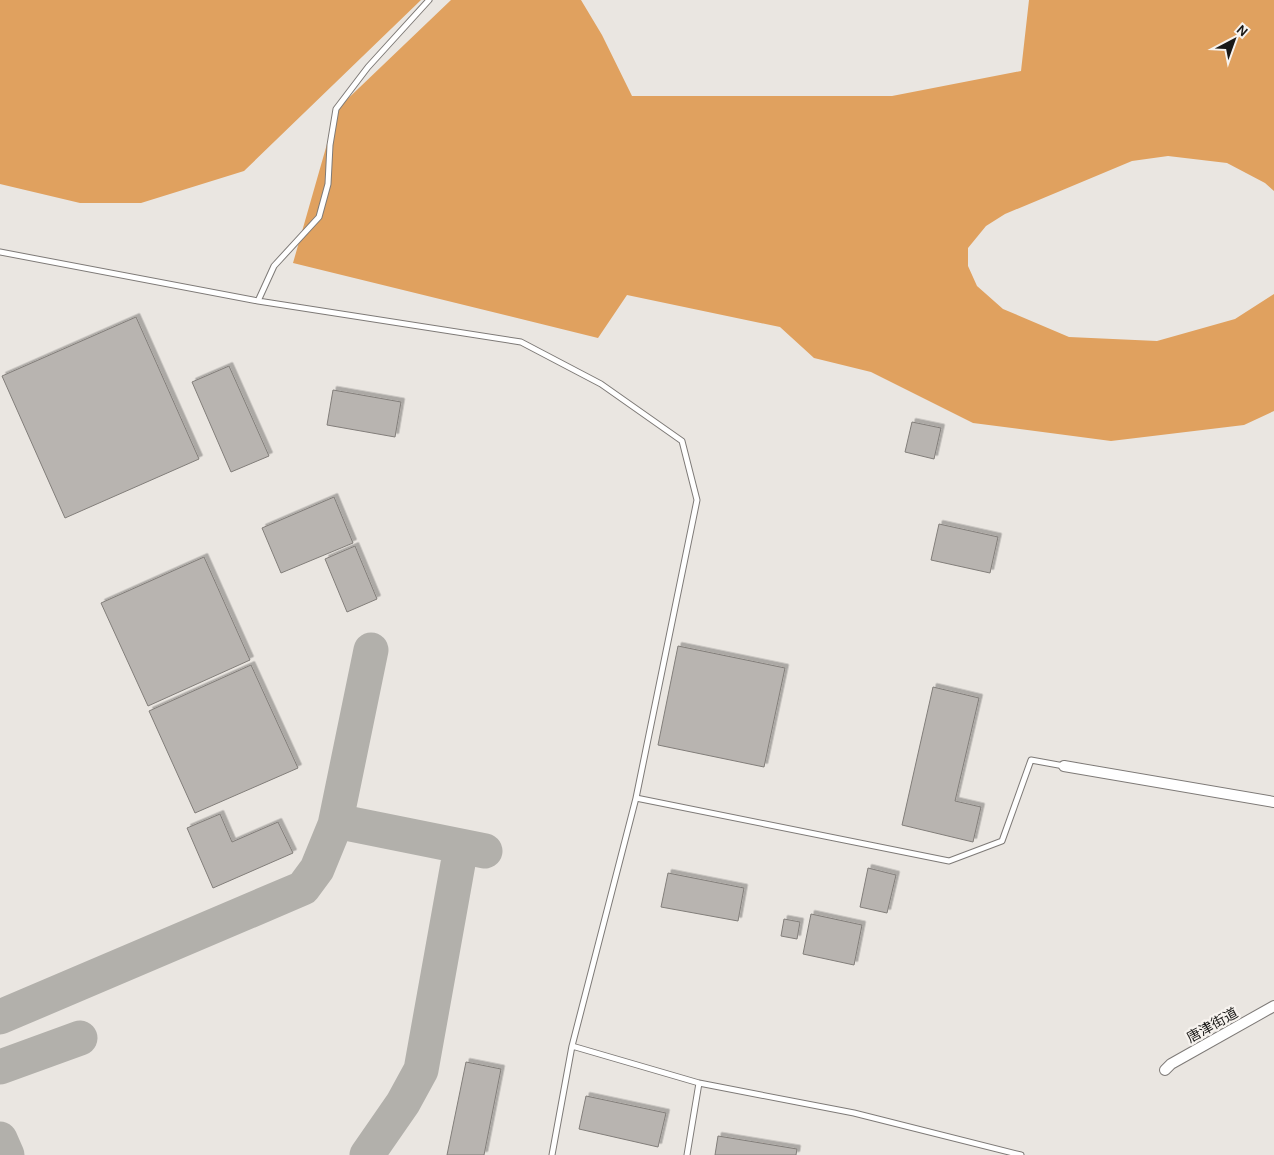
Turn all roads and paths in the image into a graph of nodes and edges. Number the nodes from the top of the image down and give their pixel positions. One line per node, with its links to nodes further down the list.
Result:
1 (429, 0): 3 (lane)
2 (0, 252): 3 (lane)
3 (258, 301): 5 (lane)
4 (1064, 766): 5 (lane); 6 (street)
5 (636, 798): 8 (lane)
6 (1274, 802)
7 (1274, 1006): 9 (street, 唐津街道)
8 (572, 1046): 10 (lane); 11 (lane)
9 (1165, 1070)
10 (699, 1083): 12 (lane); 13 (lane)
11 (552, 1155)
12 (687, 1155)
13 (1021, 1155)

